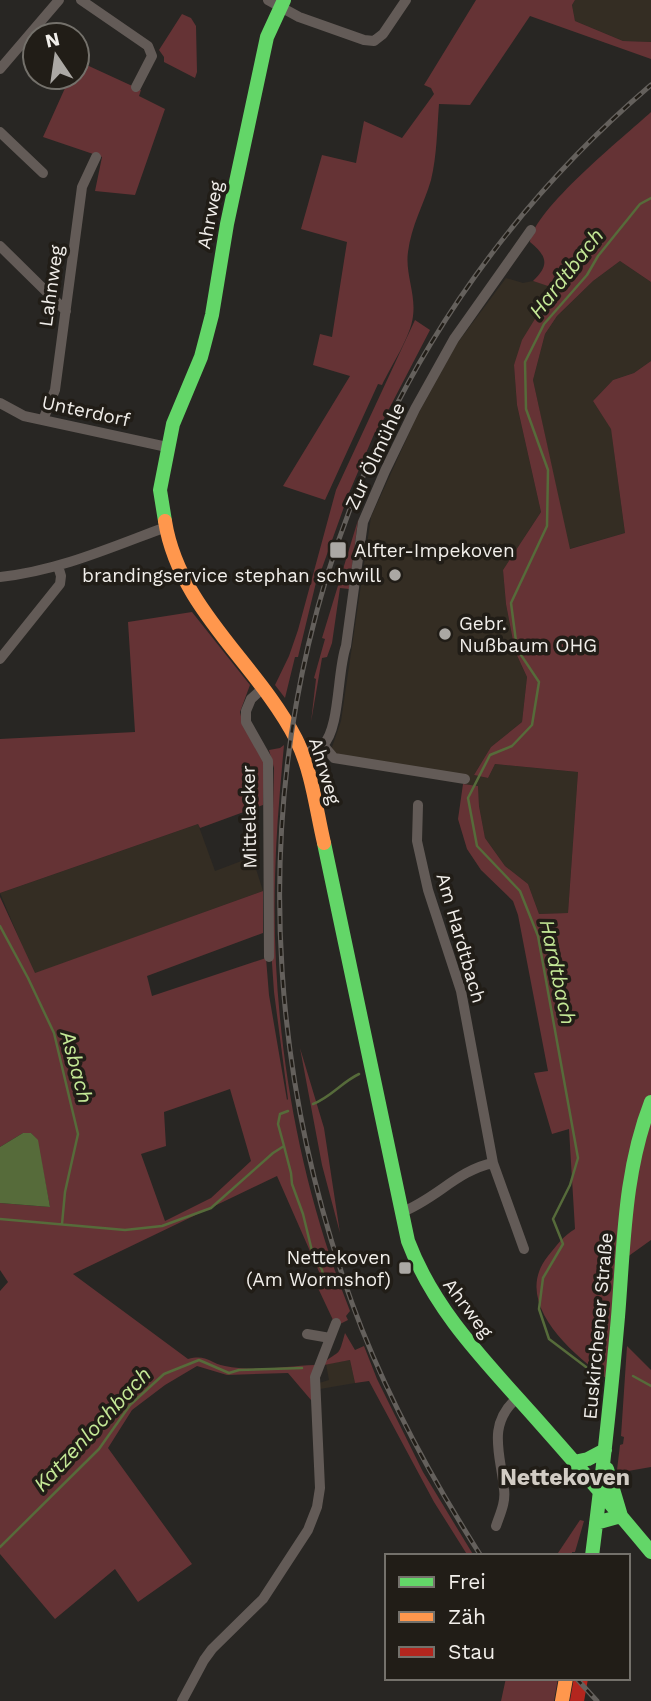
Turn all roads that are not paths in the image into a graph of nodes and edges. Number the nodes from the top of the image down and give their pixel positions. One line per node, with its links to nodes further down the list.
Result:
1 (59, 0): 5 (street)
2 (81, 0): 6 (street)
3 (406, 0): 4 (street)
4 (278, 2): 15 (street, Ahrweg)
5 (0, 69)
6 (136, 87)
7 (0, 132): 9 (street)
8 (96, 157): 12 (street, Lahnweg)
9 (43, 173)
10 (531, 230): 21 (street, Zur Ölmühle)
11 (0, 246): 12 (street)
12 (66, 311): 14 (street, Lahnweg)
13 (0, 403): 14 (street, Unterdorf)
14 (43, 420): 15 (street, Unterdorf)
15 (167, 447): 16 (street, Ahrweg)
16 (166, 527): 17 (street); 20 (street, Ahrweg)
17 (58, 566): 18 (street); 19 (street)
18 (0, 577)
19 (0, 659)
20 (263, 688): 22 (street, Ahrweg); 25 (street, Mittelacker)
21 (323, 745): 22 (street); 23 (street)
22 (303, 754): 28 (street, Ahrweg)
23 (465, 779)
24 (418, 805): 27 (street, Am Hardtbach)
25 (269, 957)
26 (651, 1102): 34 (street, Euskirchener Straße)
27 (493, 1163): 28 (street); 29 (street, Am Hardtbach)
28 (402, 1212): 33 (street, Ahrweg)
29 (524, 1249)
30 (336, 1323): 32 (street)
31 (307, 1334): 32 (street)
32 (330, 1338): 44 (street)
33 (517, 1398): 35 (street, Ahrweg); 39 (street)
34 (604, 1454): 35 (street); 36 (street, Euskirchener Straße); 37 (street)
35 (574, 1462): 36 (street, Ahrweg)
36 (600, 1491): 37 (street, Ahrweg); 38 (street, Euskirchener Straße)
37 (621, 1516): 38 (street); 40 (street, Ahrweg)
38 (596, 1523): 41 (street, Euskirchener Straße)
39 (496, 1526)
40 (651, 1552)
41 (592, 1554)
42 (566, 1680): 45 (street)
43 (581, 1680): 46 (street)
44 (182, 1701)
45 (562, 1701)
46 (577, 1701)

